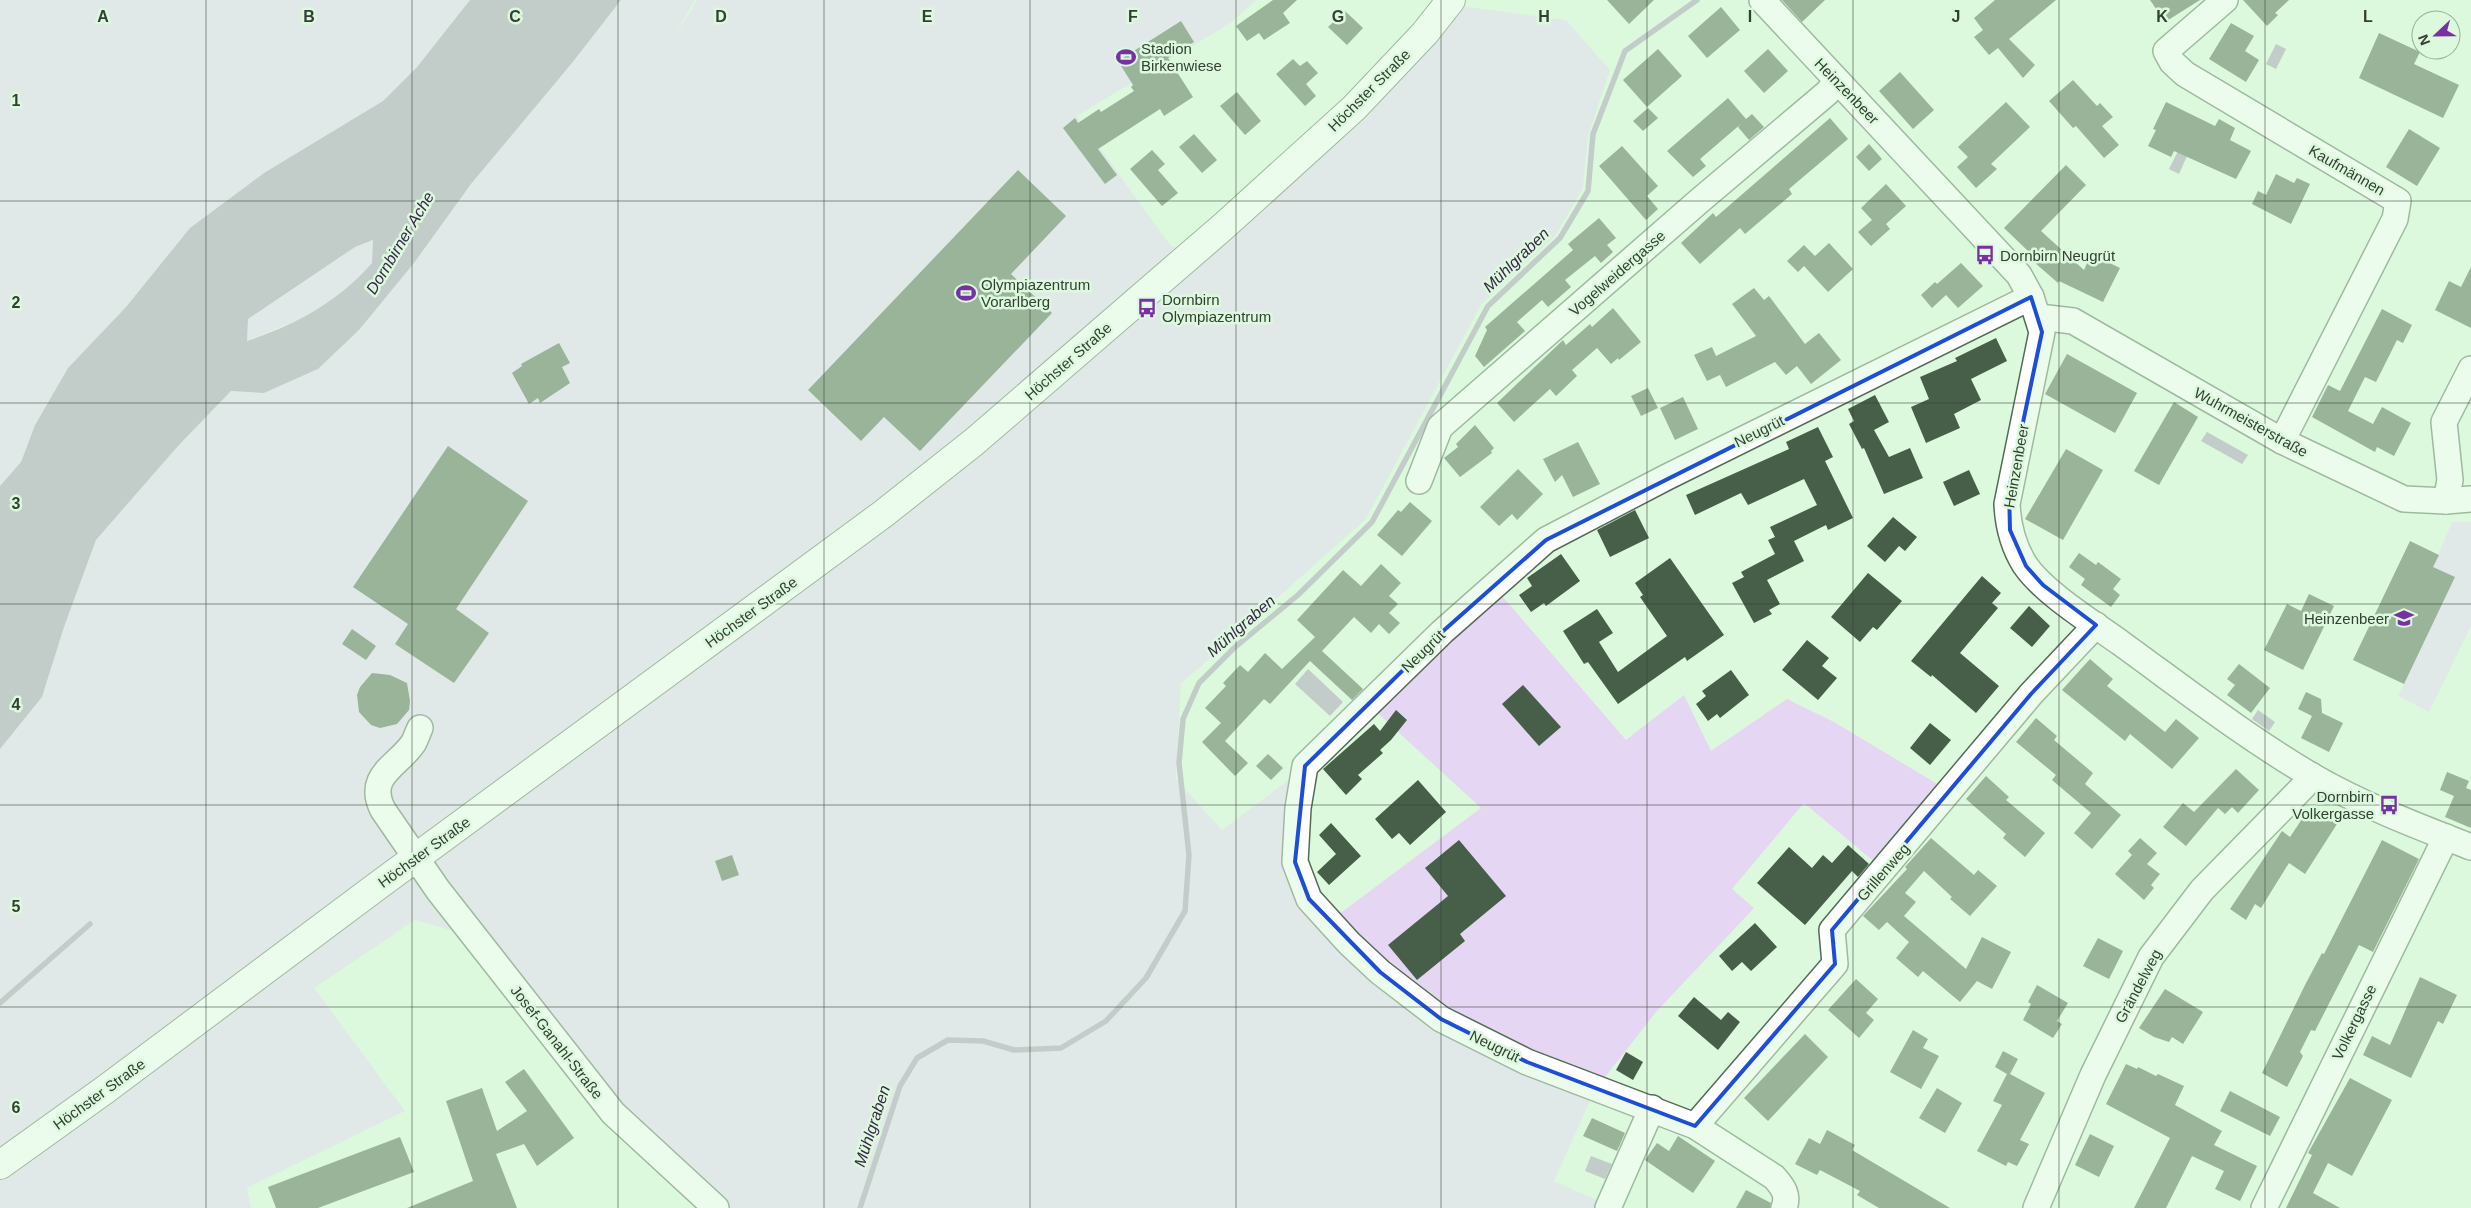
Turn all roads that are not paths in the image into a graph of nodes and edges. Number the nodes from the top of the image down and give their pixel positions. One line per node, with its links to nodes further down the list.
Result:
1 (1451, 0): 16 (main road, Höchster Straße)
2 (1762, 0): 4 (street, Heinzenbeer)
3 (2224, 0): 7 (street, Kaufmännen)
4 (1837, 81): 5 (street, Heinzenbeer); 8 (street, Vogelweidergasse)
5 (2035, 307): 7 (street, Wuhrmeisterstraße); 11 (street, Heinzenbeer); 17 (street, Neugrüt)
6 (2471, 369): 10 (street)
7 (2282, 441): 10 (street, Wuhrmeisterstraße)
8 (1419, 481)
9 (2471, 499): 10 (street, Wuhrmeisterstraße)
10 (2446, 501)
11 (2096, 625): 13 (street, Heinzenbeer); 18 (street, Grillenweg)
12 (420, 728): 16 (street, Josef-Ganahl-Straße)
13 (2311, 775): 14 (street, Heinzenbeer); 23 (street, Grändelweg)
14 (2446, 837): 15 (street, Heinzenbeer); 24 (street, Volkergasse)
15 (2471, 847)
16 (417, 860): 19 (main road, Höchster Straße); 20 (street, Josef-Ganahl-Straße)
17 (1652, 1108): 18 (street, Neugrüt); 21 (street)
18 (1695, 1126): 22 (street, Neugrüt)
19 (0, 1165)
20 (716, 1208)
21 (1608, 1208)
22 (1784, 1208)
23 (2036, 1208)
24 (2264, 1208)

